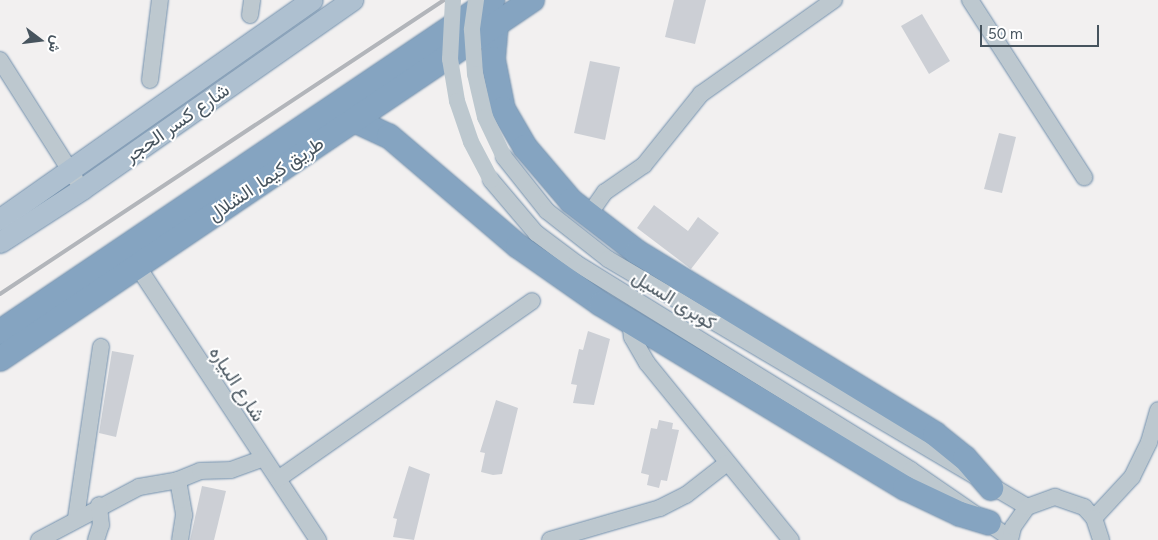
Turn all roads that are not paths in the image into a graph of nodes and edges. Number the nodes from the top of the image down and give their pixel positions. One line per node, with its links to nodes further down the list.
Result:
1 (160, 0): 12 (street)
2 (312, 0): 14 (main road, شارع كسر الحجر)
3 (352, 0): 16 (main road, شارع كسر الحجر)
4 (453, 0): 36 (street, كوبرى السيل, bridge)
5 (476, 0): 31 (street, كوبرى السيل, bridge)
6 (492, 0): 20 (highway, طريق كيما, الشلال)
7 (532, 0): 10 (highway, طريق كيما, الشلال)
8 (834, 0): 17 (street)
9 (970, 0): 15 (street)
10 (496, 25): 13 (highway, طريق كيما, الشلال); 17 (highway)
11 (0, 60): 14 (street)
12 (150, 80)
13 (354, 120): 20 (highway, طريق كيما, الشلال); 22 (highway)
14 (70, 171): 16 (street); 18 (main road, شارع كسر الحجر)
15 (1084, 177)
16 (82, 189): 19 (main road, شارع كسر الحجر)
17 (588, 216): 31 (highway)
18 (0, 219)
19 (0, 242)
20 (131, 257): 23 (highway, طريق كيما, الشلال); 25 (highway, طريق كيما, الشلال); 27 (street, شارع البياره)
21 (532, 302): 29 (street)
22 (630, 321): 28 (street); 36 (highway)
23 (0, 332)
24 (101, 346): 34 (street)
25 (0, 359)
26 (1158, 410): 35 (street)
27 (262, 459): 29 (street, شارع البياره); 30 (street)
28 (727, 463): 37 (street); 43 (street)
29 (278, 479): 42 (street, شارع البياره)
30 (178, 480): 32 (street); 41 (street)
31 (991, 488): 33 (street, كوبرى السيل)
32 (99, 505): 34 (street); 40 (street)
33 (1027, 507): 35 (street); 38 (street)
34 (76, 518): 39 (street)
35 (1094, 518): 44 (street)
36 (990, 523): 38 (street, كوبرى السيل)
37 (561, 538)
38 (1010, 539)
39 (39, 540)
40 (96, 540)
41 (180, 540)
42 (318, 540)
43 (791, 540)
44 (1100, 540)

